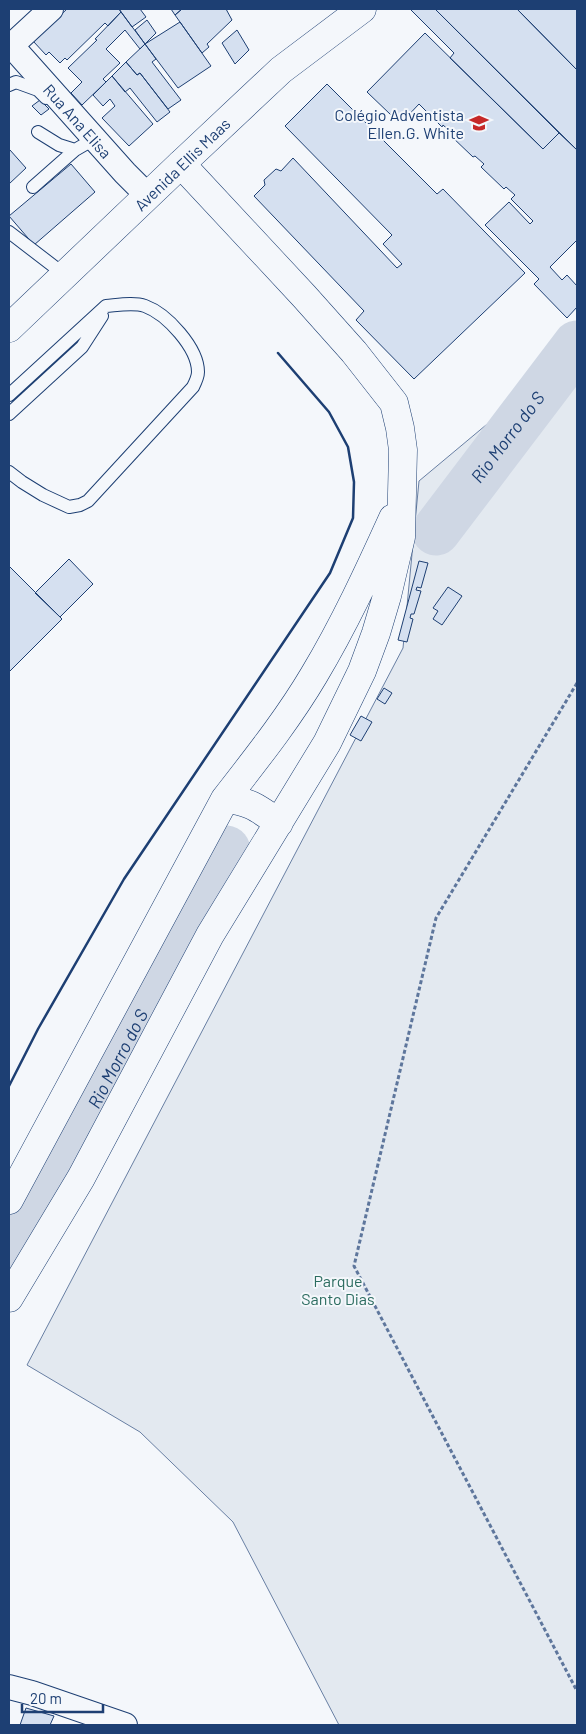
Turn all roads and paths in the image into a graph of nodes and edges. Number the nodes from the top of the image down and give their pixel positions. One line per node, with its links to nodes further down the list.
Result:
1 (51, 9): 3 (street)
2 (362, 9): 7 (main road, Avenida Ellis Maas)
3 (10, 45): 6 (street, Rua Ana Elisa)
4 (9, 85): 6 (lane)
5 (38, 132): 6 (lane)
6 (85, 144): 8 (lane); 9 (street, Rua Ana Elisa)
7 (181, 164): 9 (main road, Avenida Ellis Maas); 17 (main road)
8 (33, 187)
9 (148, 196): 11 (main road, Avenida Ellis Maas)
10 (9, 232): 11 (lane)
11 (65, 275): 13 (main road, Avenida Ellis Maas)
12 (106, 306): 14 (lane); 15 (lane); 16 (lane)
13 (9, 328)
14 (9, 395)
15 (9, 414)
16 (9, 472)
17 (403, 497): 19 (main road); 20 (main road)
18 (577, 683): 24 (path)
19 (225, 799): 20 (main road); 21 (main road)
20 (279, 823): 22 (main road)
21 (9, 1200)
22 (9, 1298)
23 (9, 1687): 25 (street)
24 (577, 1691)
25 (125, 1725)

